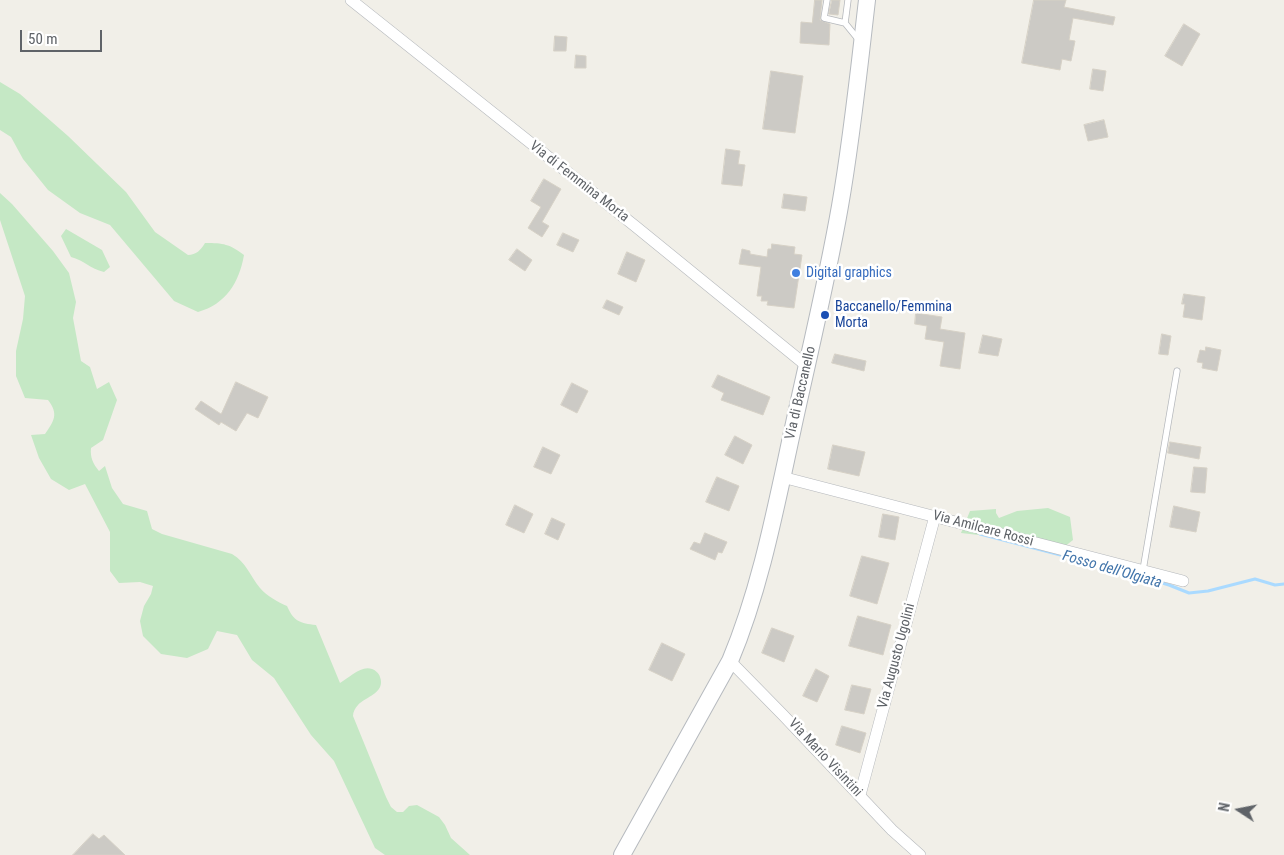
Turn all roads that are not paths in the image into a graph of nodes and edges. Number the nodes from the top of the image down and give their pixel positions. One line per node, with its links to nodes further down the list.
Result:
1 (350, 0): 7 (street, Via di Femmina Morta)
2 (827, 0): 5 (lane)
3 (848, 0): 5 (lane)
4 (867, 0): 6 (street, Via di Baccanello)
5 (846, 23): 6 (lane)
6 (862, 44): 7 (street, Via di Baccanello)
7 (806, 366): 9 (street, Via di Baccanello)
8 (1177, 372): 11 (lane)
9 (782, 477): 10 (street, Via Amilcare Rossi); 13 (street, Via di Baccanello)
10 (935, 516): 11 (street, Via Amilcare Rossi); 15 (street, Via Augusto Ugolini)
11 (1142, 570): 12 (street, Via Amilcare Rossi)
12 (1183, 581)
13 (730, 661): 14 (street, Via di Baccanello); 15 (street, Via Mario Visintini)
14 (672, 768): 16 (street, Via di Baccanello); 17 (street, Via di Baccanello)
15 (860, 796): 18 (street, Via Mario Visintini)
16 (612, 855)
17 (622, 855)
18 (920, 855)

